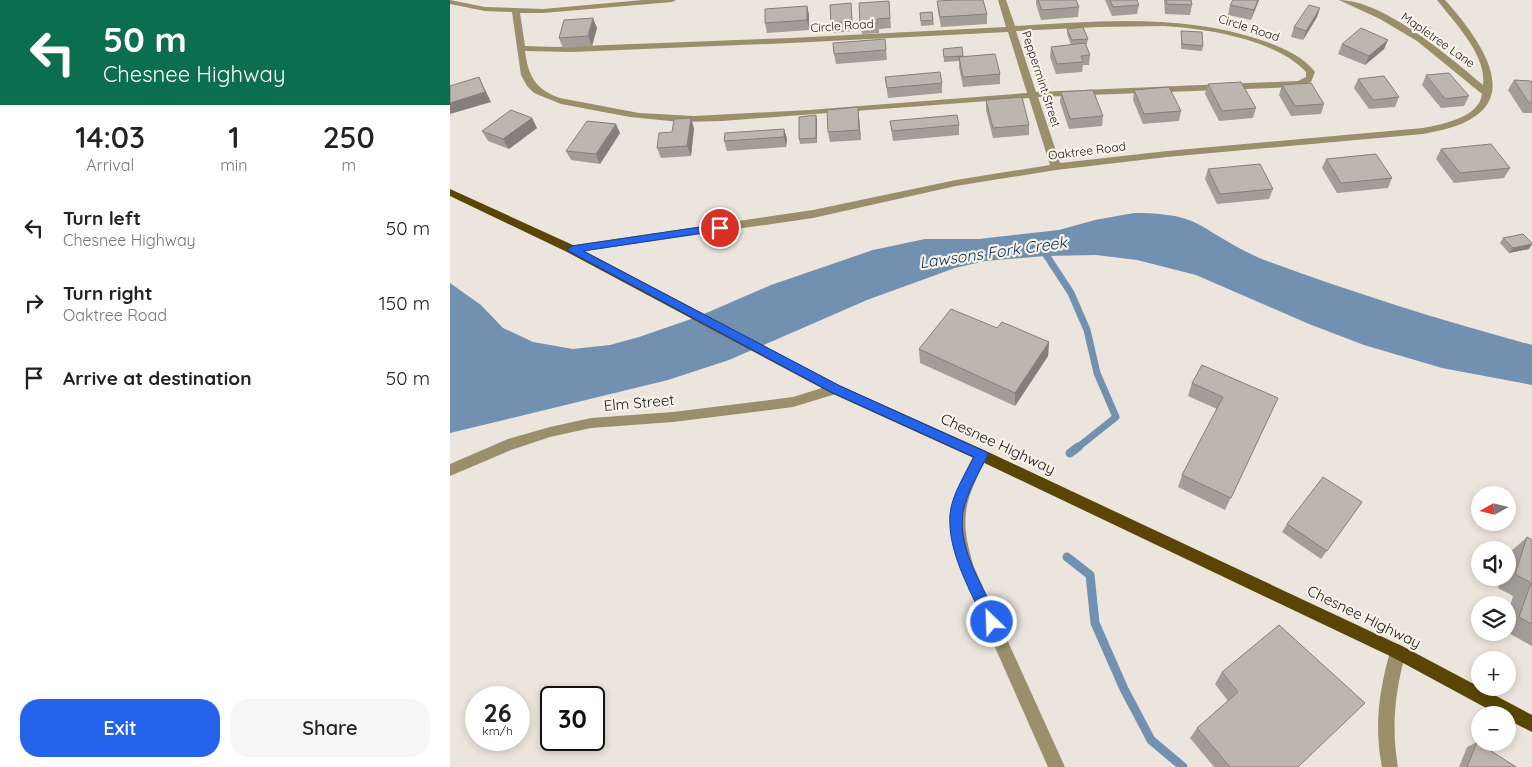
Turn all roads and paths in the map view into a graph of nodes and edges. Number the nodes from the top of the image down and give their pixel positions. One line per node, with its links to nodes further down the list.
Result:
1 (672, 0): 6 (street)
2 (1002, 0): 7 (street, Peppermint Street)
3 (1343, 0): 9 (street, Mapletree Lane)
4 (1441, 0): 9 (street)
5 (450, 2): 6 (street)
6 (515, 10): 8 (street, Circle Road)
7 (1011, 29): 8 (street, Circle Road); 10 (street, Peppermint Street); 10 (street, Circle Road)
8 (521, 48): 10 (street, Circle Road)
9 (1488, 94): 11 (street, Oaktree Road)
10 (1033, 95): 11 (street, Peppermint Street)
11 (1056, 166): 13 (street, Oaktree Road)
12 (450, 192): 13 (main road, Chesnee Highway)
13 (572, 250): 14 (main road, Chesnee Highway)
14 (836, 389): 15 (main road, Chesnee Highway); 16 (street, Elm Street)
15 (982, 455): 17 (main road, Chesnee Highway); 19 (street)
16 (450, 470)
17 (1398, 652): 18 (main road, Chesnee Highway); 20 (street)
18 (1532, 724)
19 (1057, 767)
20 (1390, 767)

